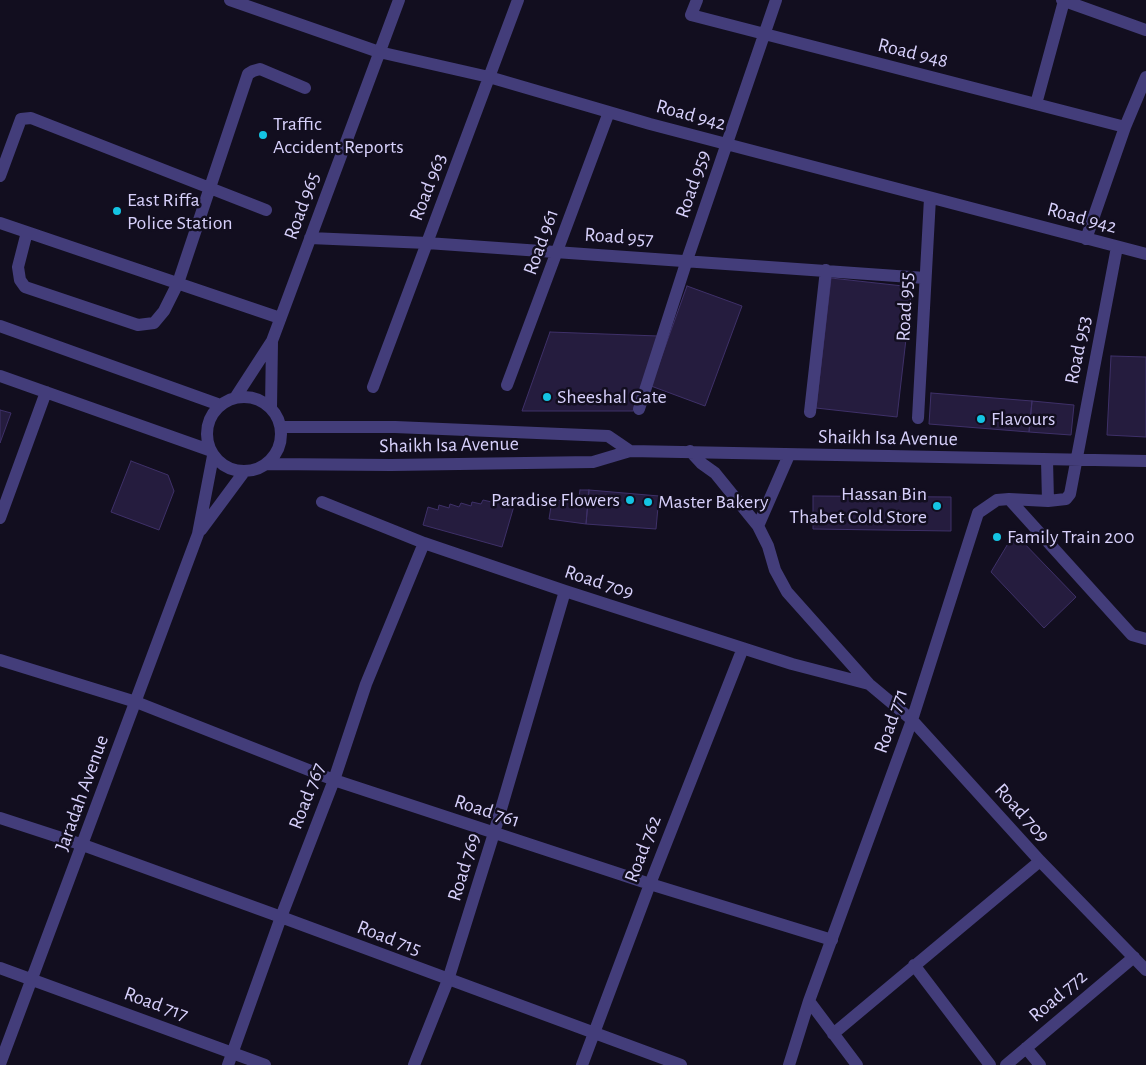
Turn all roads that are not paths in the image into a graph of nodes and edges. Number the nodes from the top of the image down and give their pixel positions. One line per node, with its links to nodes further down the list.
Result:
1 (399, 0): 9 (street, Road 965)
2 (518, 0): 11 (street, Road 963)
3 (697, 0): 8 (street, Road 948)
4 (776, 0): 8 (street, Road 959)
5 (1063, 0): 7 (street); 13 (street)
6 (233, 1): 9 (street, Road 942)
7 (1146, 30)
8 (764, 34): 13 (street, Road 948); 16 (street, Road 959)
9 (379, 52): 11 (street, Road 942); 23 (street, Road 965)
10 (1146, 76): 15 (street)
11 (489, 77): 14 (street, Road 942); 25 (street, Road 963)
12 (305, 88): 18 (street)
13 (1036, 104): 15 (street, Road 948)
14 (609, 112): 16 (street, Road 942); 27 (street, Road 961)
15 (1125, 127): 24 (street)
16 (726, 144): 19 (street, Road 942); 29 (street, Road 959)
17 (0, 176): 18 (street)
18 (210, 187): 20 (street); 32 (street)
19 (930, 198): 24 (street, Road 942); 31 (street, Road 955)
20 (266, 210)
21 (0, 223): 22 (street)
22 (27, 232): 32 (street); 32 (street)
23 (310, 238): 25 (street, Road 957); 33 (street, Road 965)
24 (1086, 239): 26 (street, Road 942)
25 (427, 243): 27 (street, Road 957); 38 (street, Road 963)
26 (1117, 247): 28 (street, Road 942); 52 (street, Road 953)
27 (558, 252): 29 (street, Road 957); 37 (street, Road 961)
28 (1146, 254)
29 (687, 260): 30 (street, Road 957); 43 (street, Road 959)
30 (826, 270): 31 (street, Road 957); 44 (street)
31 (925, 278): 45 (street, Road 955)
32 (178, 283): 33 (street)
33 (280, 318): 35 (street, Road 965)
34 (0, 326): 41 (street)
35 (272, 341): 40 (street, Road 965); 42 (street, Road 965)
36 (0, 376): 39 (street)
37 (508, 385)
38 (373, 387)
39 (46, 392): 49 (street); 59 (street)
40 (235, 398): 41 (street); 42 (street)
41 (220, 405): 49 (street)
42 (271, 408): 46 (street)
43 (639, 409)
44 (810, 412)
45 (918, 418)
46 (281, 427): 47 (street, Shaikh Isa Avenue); 54 (street)
47 (630, 451): 48 (street, Shaikh Isa Avenue); 54 (street, Shaikh Isa Avenue)
48 (690, 451): 50 (street, Shaikh Isa Avenue); 60 (street, Road 709)
49 (211, 453): 55 (street); 61 (street, Jaradah Avenue)
50 (789, 455): 51 (street, Shaikh Isa Avenue); 60 (street)
51 (1048, 460): 52 (street, Shaikh Isa Avenue); 57 (street)
52 (1076, 461): 53 (street, Shaikh Isa Avenue); 57 (street, Road 771)
53 (1146, 461)
54 (267, 464): 55 (street)
55 (244, 472): 61 (street, Jaradah Avenue)
56 (1009, 499): 57 (street, Road 771); 64 (street); 69 (street, Road 771)
57 (1048, 501)
58 (322, 502): 62 (street, Road 709)
59 (0, 518)
60 (758, 526): 67 (street, Road 709)
61 (198, 534): 68 (street, Jaradah Avenue)
62 (424, 543): 63 (street, Road 709); 70 (street, Road 767)
63 (565, 591): 65 (street, Road 709); 72 (street, Road 769)
64 (1146, 639)
65 (743, 648): 67 (street, Road 709); 75 (street, Road 762)
66 (0, 660): 68 (street, Road 761)
67 (869, 684): 69 (street, Road 709)
68 (136, 702): 70 (street, Road 761); 73 (street, Jaradah Avenue)
69 (912, 720): 74 (street, Road 709); 77 (street, Road 771)
70 (334, 780): 72 (street, Road 761); 76 (street, Road 767)
71 (0, 818): 73 (street, Road 715)
72 (494, 833): 75 (street, Road 761); 83 (street, Road 769)
73 (83, 846): 76 (street, Road 715); 82 (street, Jaradah Avenue)
74 (1040, 861): 78 (street, Road 709); 79 (street)
75 (650, 884): 77 (street, Road 761); 85 (street, Road 762)
76 (281, 917): 83 (street, Road 715); 88 (street, Road 767)
77 (832, 940): 84 (street, Road 771)
78 (1134, 957): 81 (street, Road 709); 87 (street, Road 772)
79 (914, 965): 86 (street); 97 (street)
80 (0, 968): 82 (street, Road 717)
81 (1146, 970)
82 (33, 979): 88 (street, Road 717); 89 (street, Jaradah Avenue)
83 (448, 980): 85 (street, Road 715); 92 (street, Road 769)
84 (809, 1002): 86 (street); 95 (street, Road 771)
85 (594, 1034): 93 (street, Road 762); 94 (street, Road 715)
86 (833, 1034): 96 (street)
87 (1026, 1048): 98 (street, Road 772); 99 (street)
88 (233, 1052): 90 (street, Road 767); 91 (street, Road 717)
89 (0, 1064)
90 (228, 1065)
91 (265, 1065)
92 (414, 1065)
93 (582, 1065)
94 (681, 1065)
95 (789, 1065)
96 (857, 1065)
97 (990, 1065)
98 (1006, 1065)
99 (1040, 1065)

